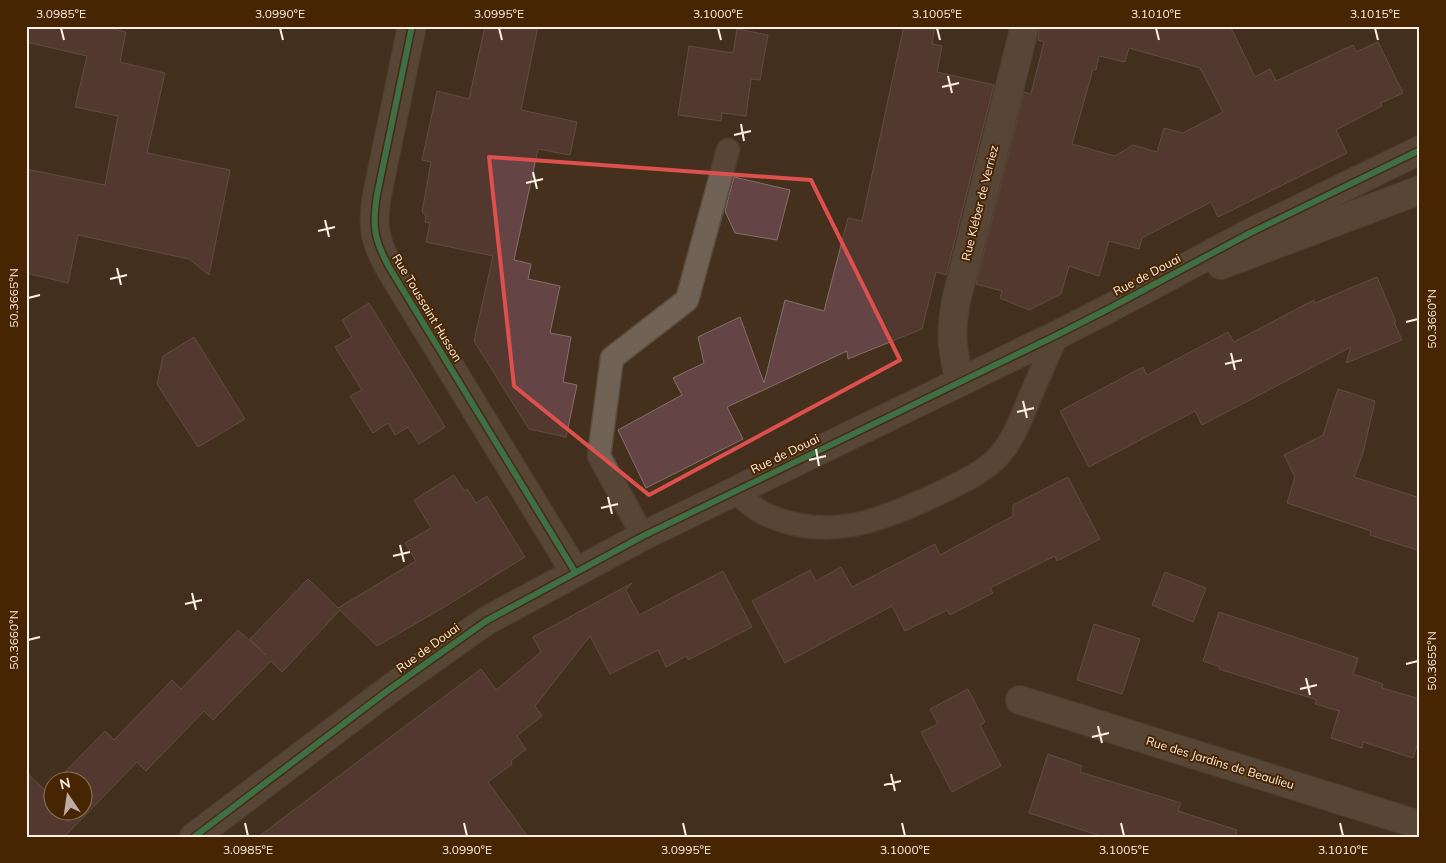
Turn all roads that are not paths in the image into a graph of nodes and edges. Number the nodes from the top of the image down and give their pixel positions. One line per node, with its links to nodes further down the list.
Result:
1 (412, 26): 11 (street, Rue Toussaint Husson)
2 (1025, 26): 8 (street, Rue Kléber de Verriez)
3 (728, 150): 10 (lane)
4 (1420, 150): 6 (street, Rue de Douai)
5 (1420, 190): 6 (street, Rue de Douai)
6 (1110, 308): 7 (street, Rue de Douai)
7 (1058, 334): 8 (street, Rue de Douai); 9 (lane)
8 (960, 382): 9 (street, Rue de Douai)
9 (735, 491): 10 (street, Rue de Douai)
10 (643, 536): 11 (street, Rue de Douai)
11 (575, 572): 14 (street, Rue de Douai)
12 (1020, 700): 13 (street, Rue des Jardins de Beaulieu)
13 (1420, 825)
14 (194, 837)

